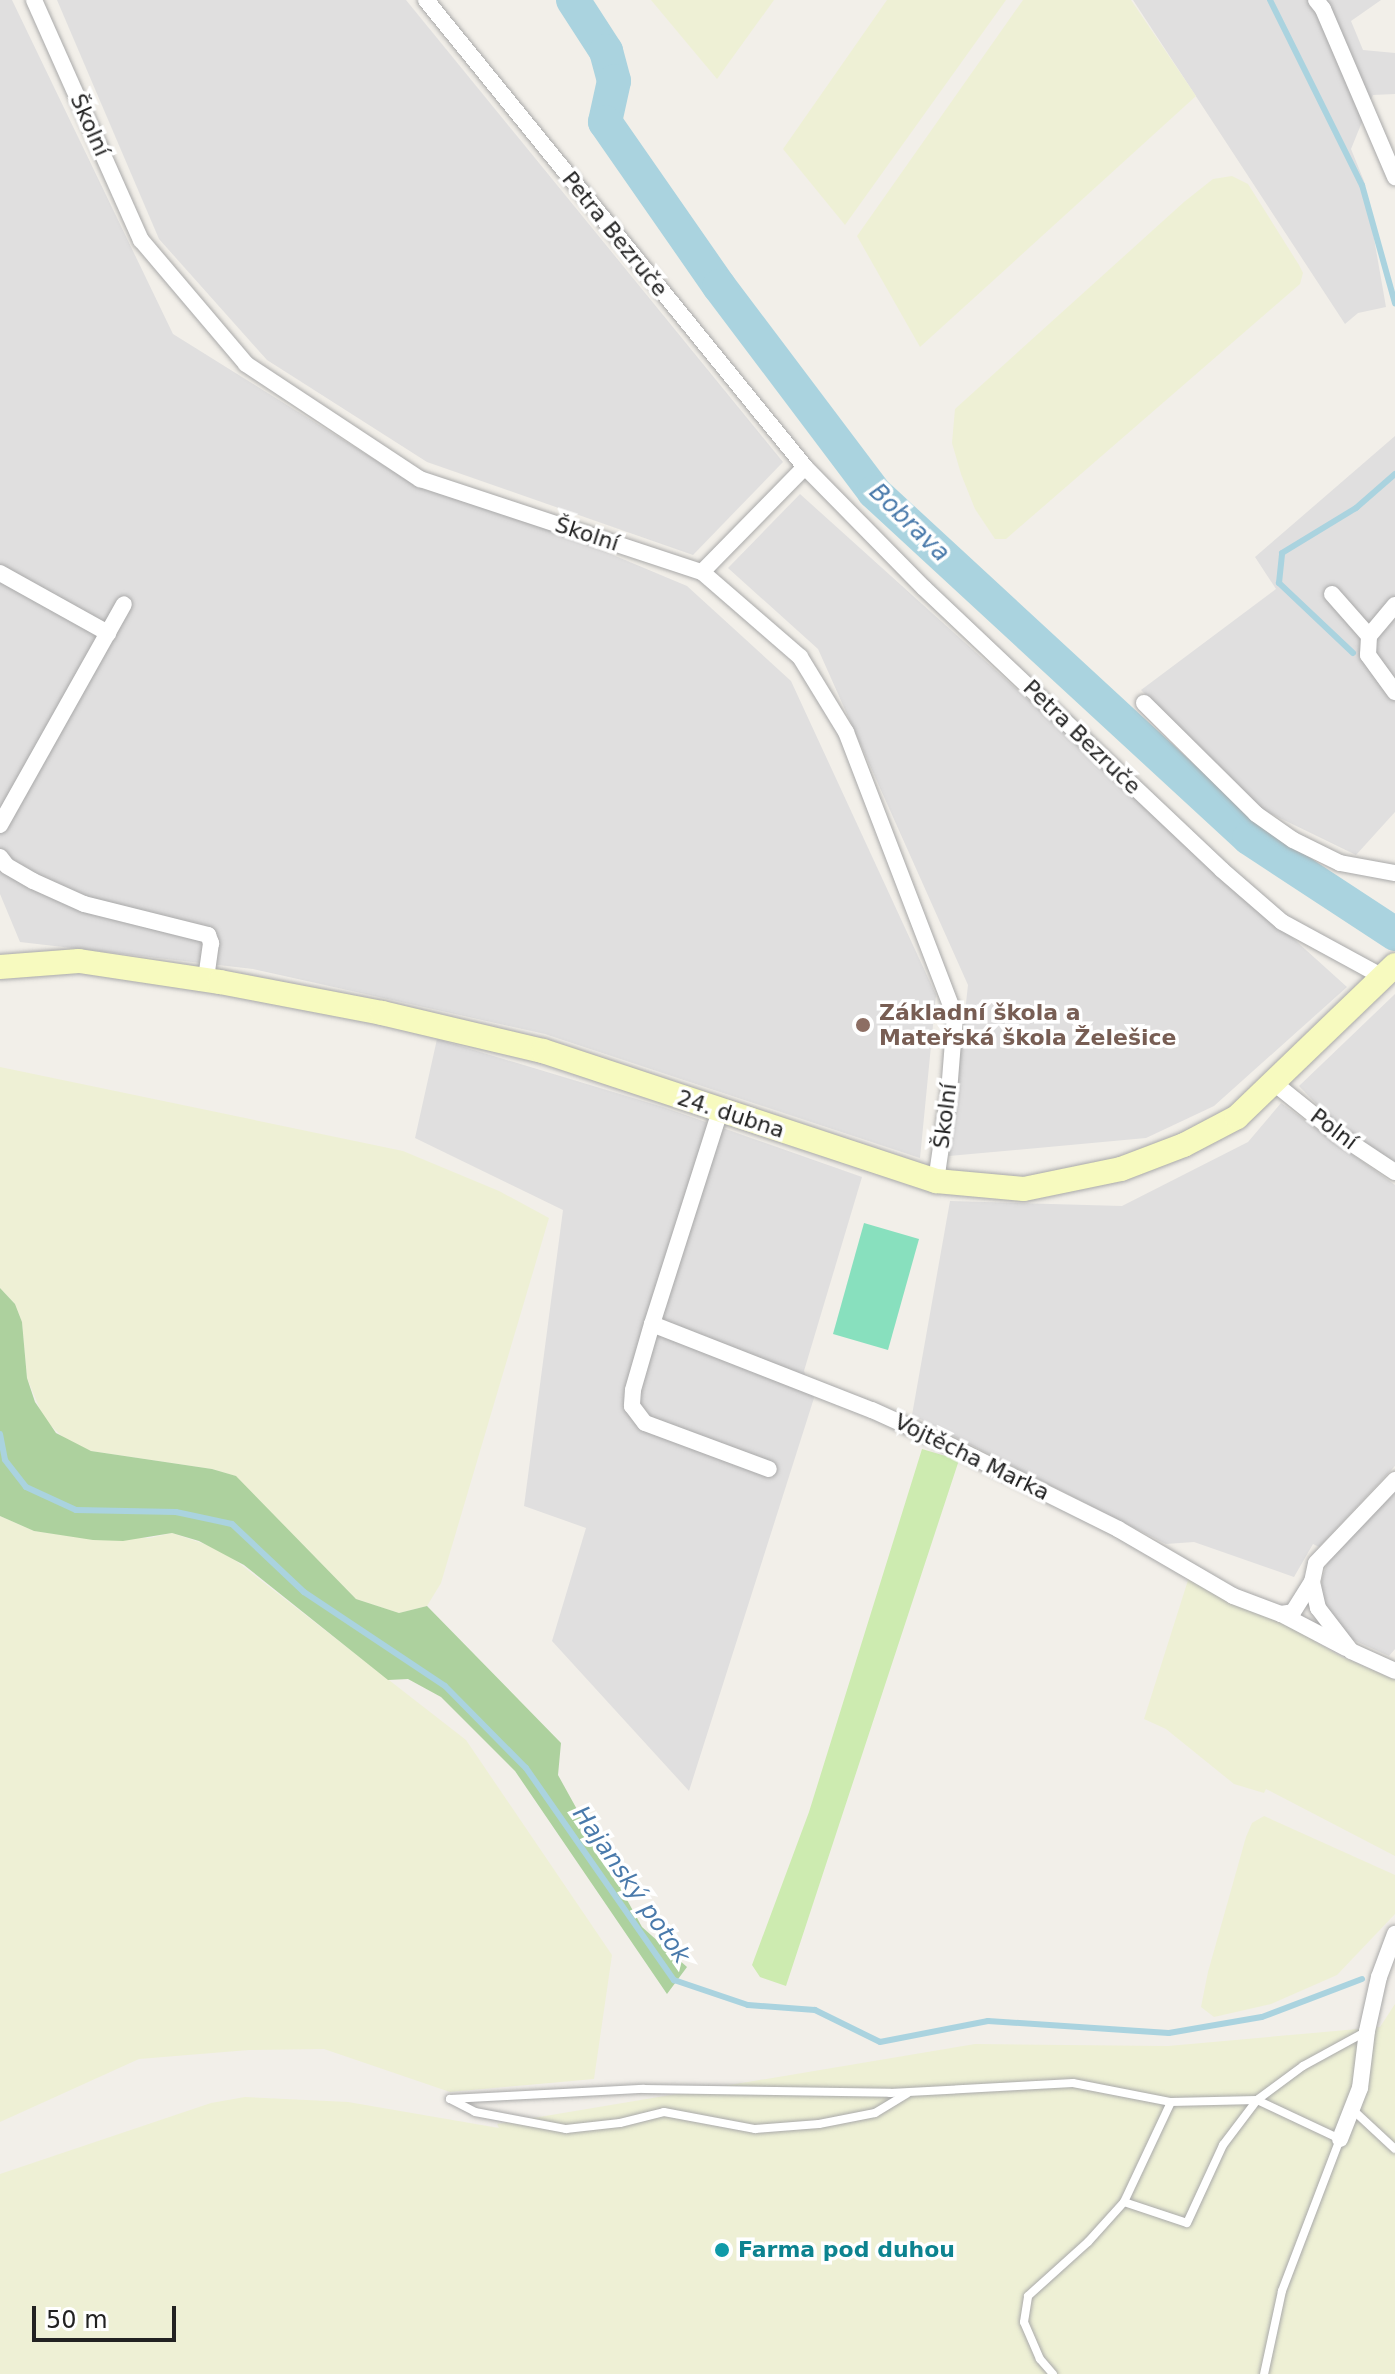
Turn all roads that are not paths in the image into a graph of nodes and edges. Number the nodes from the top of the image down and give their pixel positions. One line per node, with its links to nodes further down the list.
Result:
1 (34, 0): 6 (street, Školní)
2 (426, 0): 5 (street, Petra Bezruče)
3 (1316, 0): 4 (street)
4 (1395, 177)
5 (805, 467): 6 (street); 19 (street, Petra Bezruče)
6 (702, 572): 24 (street, Školní)
7 (0, 573): 11 (street)
8 (1332, 594): 12 (street)
9 (124, 604): 11 (street)
10 (1395, 605): 12 (street)
11 (108, 633): 15 (street)
12 (1369, 636): 13 (street)
13 (1395, 692)
14 (1144, 703): 17 (street)
15 (0, 825)
16 (0, 857): 20 (street)
17 (1395, 873)
18 (0, 967): 20 (main road, 24. dubna)
19 (1389, 971): 21 (main road, 24. dubna)
20 (206, 980): 22 (main road, 24. dubna)
21 (1274, 1083): 23 (street, Polní); 24 (main road, 24. dubna)
22 (720, 1111): 24 (main road, 24. dubna); 25 (street)
23 (1395, 1172)
24 (936, 1181)
25 (652, 1324): 26 (street); 29 (street, Vojtěcha Marka)
26 (769, 1469)
27 (1395, 1480): 28 (street)
28 (1312, 1582): 29 (street); 30 (street, Vojtěcha Marka)
29 (1281, 1614): 30 (street, Vojtěcha Marka)
30 (1351, 1651): 31 (street, Vojtěcha Marka)
31 (1395, 1671)
32 (1395, 1934): 33 (street)
33 (1367, 2031): 35 (lane); 37 (street)
34 (911, 2092): 34 (lane); 36 (lane)
35 (1257, 2100): 36 (lane); 38 (lane); 40 (lane)
36 (1171, 2102): 40 (lane)
37 (1353, 2110): 38 (street); 39 (lane)
38 (1340, 2139): 42 (lane)
39 (1395, 2149)
40 (1124, 2202): 41 (lane)
41 (1053, 2374)
42 (1264, 2374)

